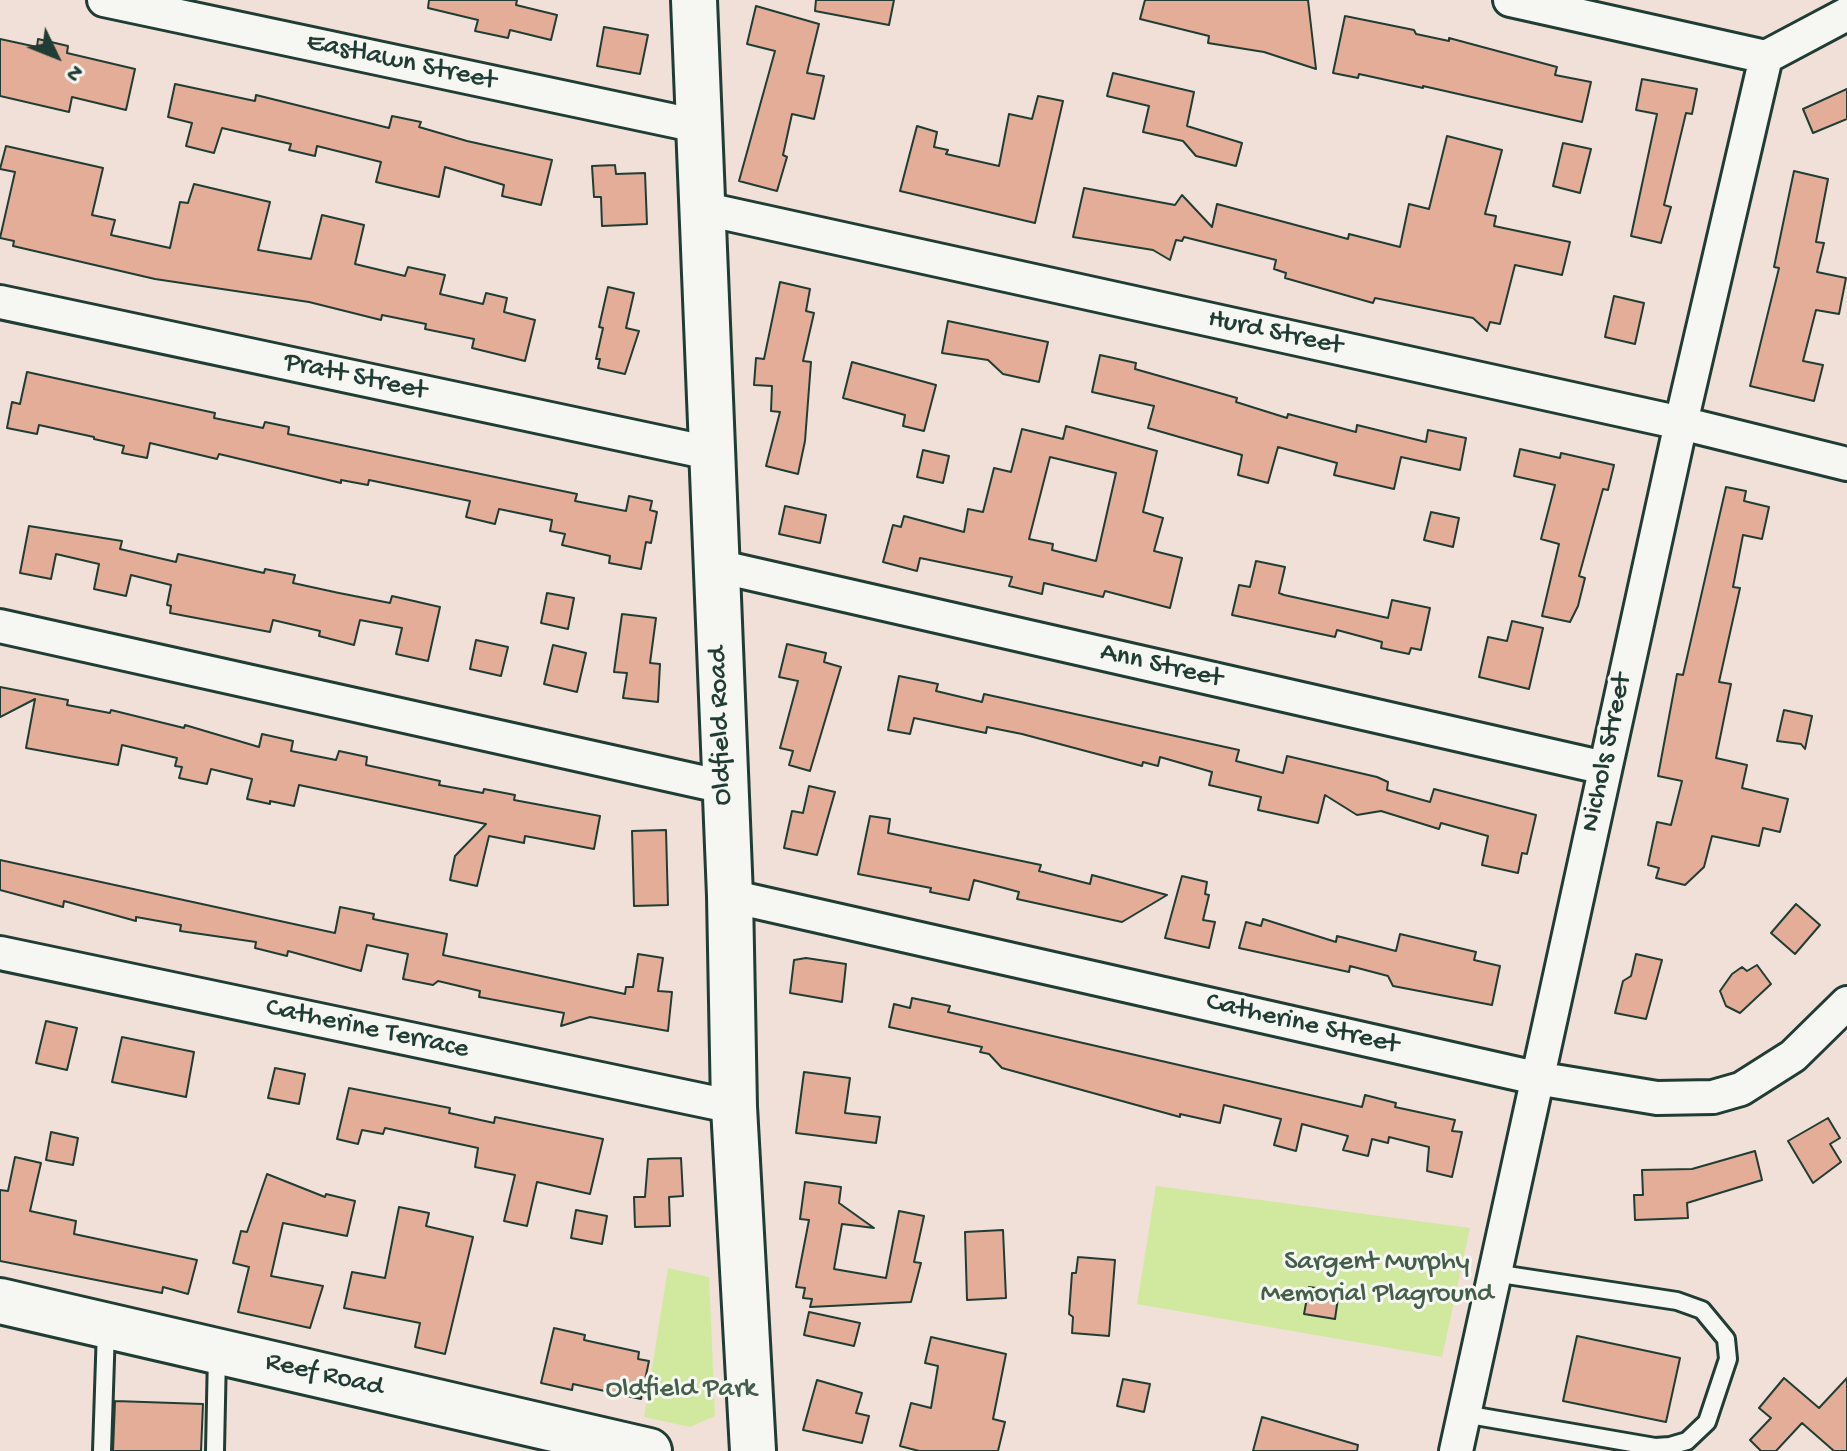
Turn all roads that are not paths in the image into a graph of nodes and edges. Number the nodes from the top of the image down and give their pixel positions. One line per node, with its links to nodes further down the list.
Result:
1 (104, 0): 6 (street, Eastlawn Street)
2 (694, 0): 6 (street, Oldfield Road)
3 (1510, 0): 5 (street)
4 (1847, 14): 5 (street)
5 (1766, 57): 9 (street, Nichols Street)
6 (698, 126): 7 (street, Oldfield Road)
7 (701, 208): 9 (street, Hurd Street); 10 (street, Oldfield Road)
8 (0, 302): 10 (street, Pratt Street)
9 (1681, 423): 11 (street, Hurd Street); 14 (street, Nichols Street)
10 (710, 453): 12 (street, Oldfield Road)
11 (1847, 464)
12 (717, 566): 14 (street, Ann Street); 15 (street, Oldfield Road)
13 (0, 626): 15 (street)
14 (1605, 768): 19 (street, Nichols Street)
15 (724, 787): 16 (street, Oldfield Road)
16 (730, 896): 19 (street, Catherine Street); 20 (street, Oldfield Road)
17 (0, 953): 20 (street, Catherine Terrace)
18 (1847, 1003): 19 (street, Catherine Street)
19 (1536, 1078): 21 (street, Nichols Street)
20 (734, 1107): 30 (street, Oldfield Road)
21 (1494, 1273): 25 (street, Nichols Street); 25 (lane)
22 (0, 1301): 23 (street, Reef Road)
23 (107, 1325): 24 (street, Reef Road); 27 (lane)
24 (218, 1351): 26 (street, Reef Road); 28 (lane)
25 (1464, 1414): 31 (street, Nichols Street)
26 (568, 1442): 29 (street, Reef Road)
27 (102, 1451)
28 (215, 1451)
29 (649, 1451)
30 (753, 1451)
31 (1456, 1451)

